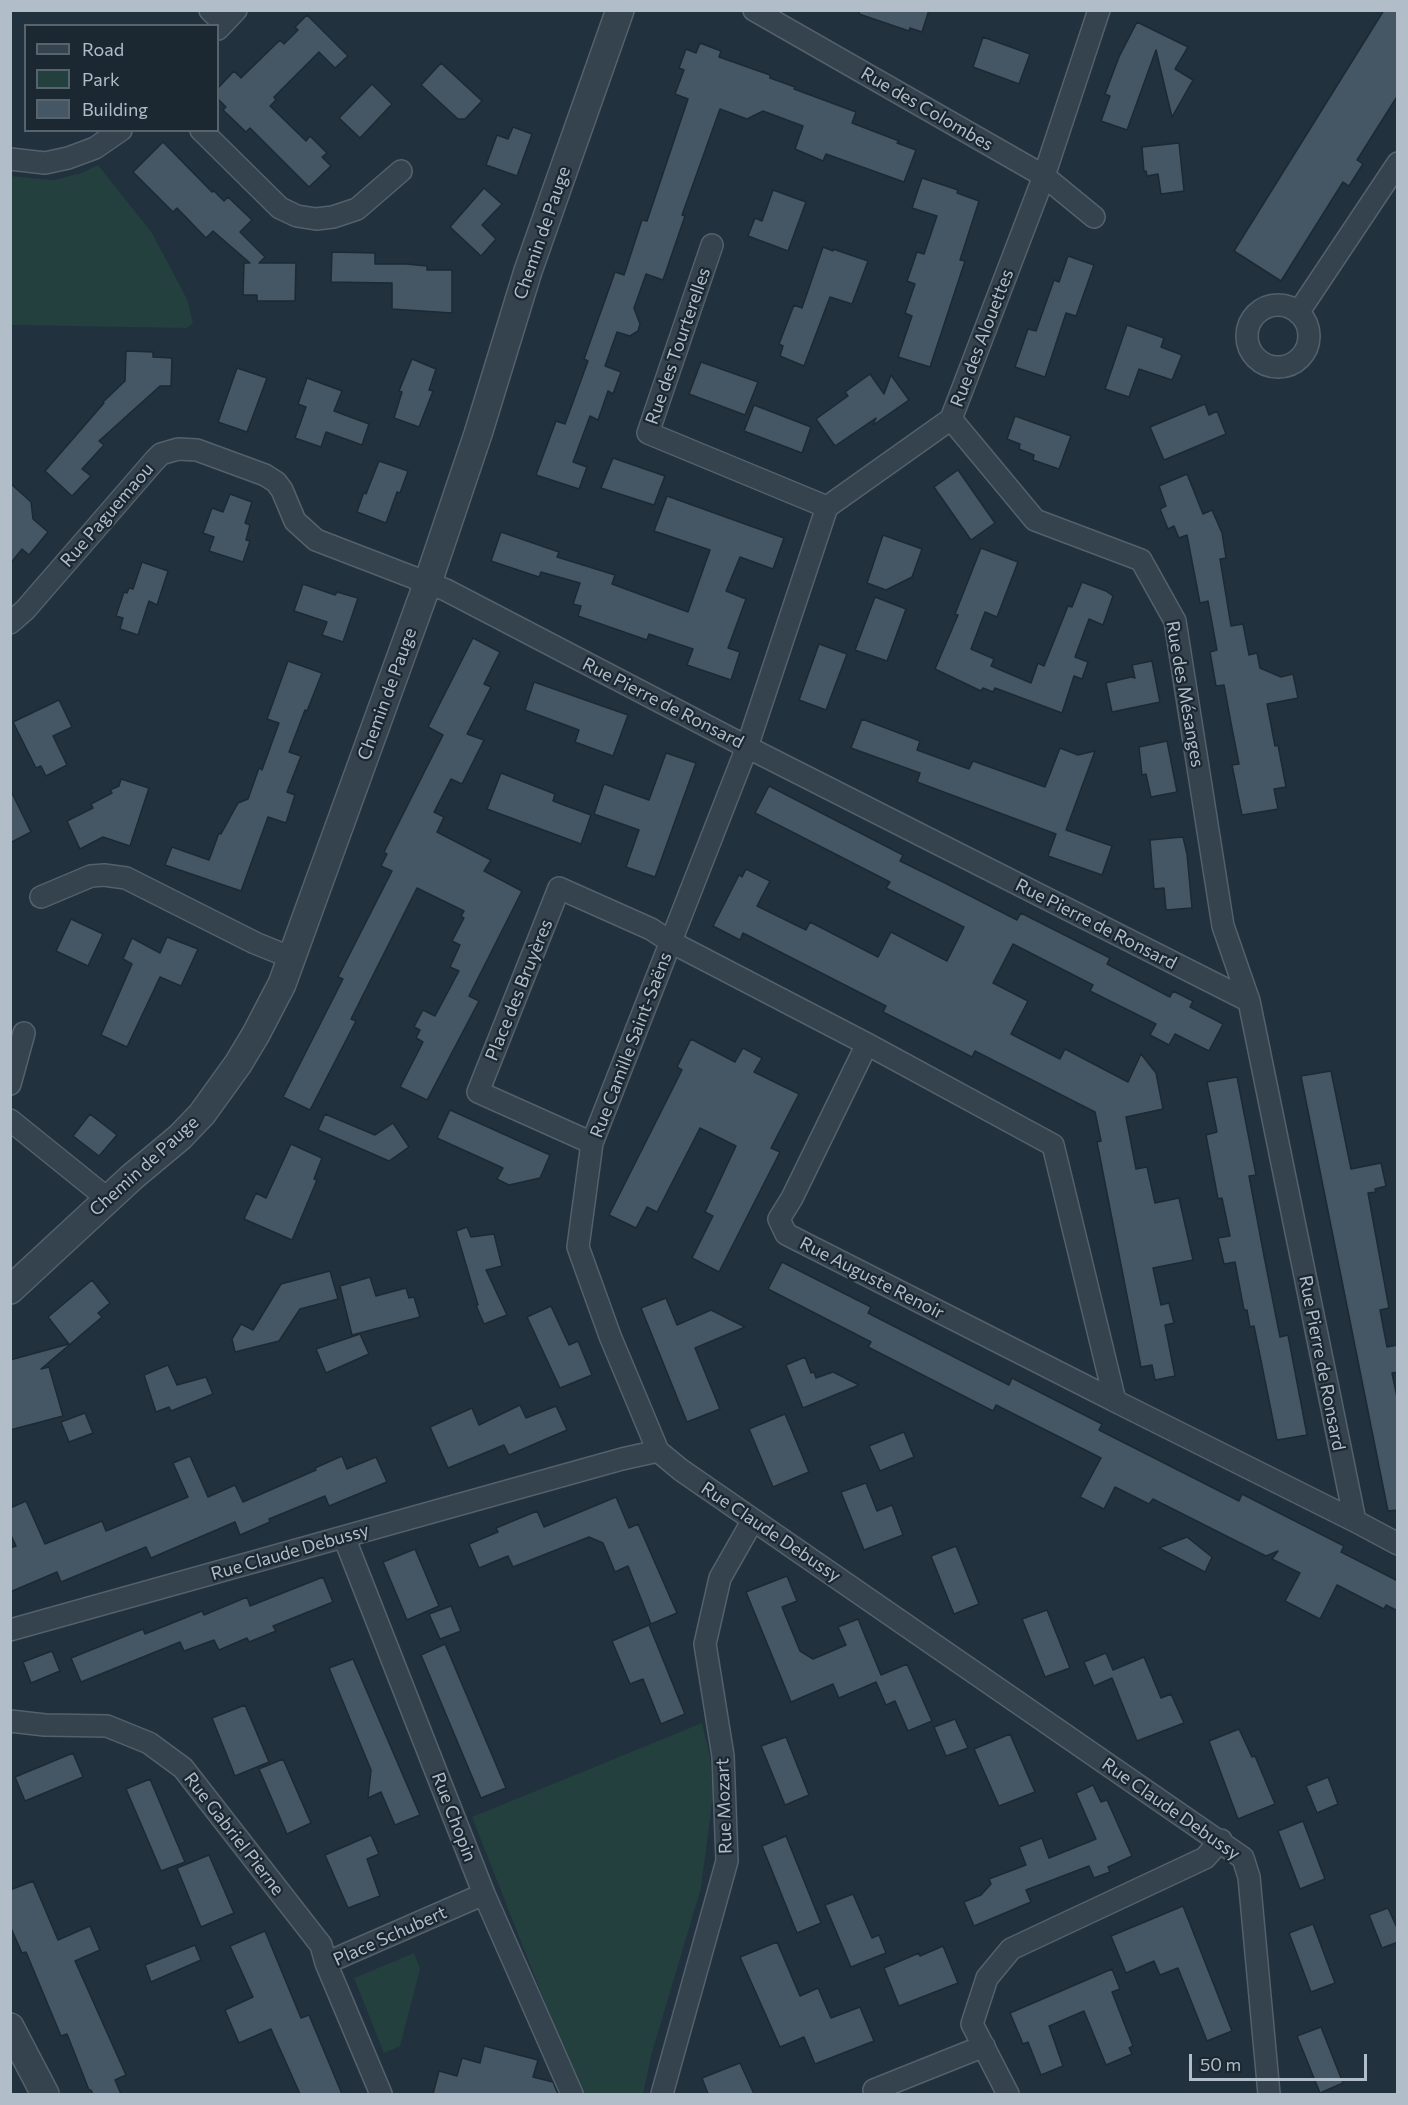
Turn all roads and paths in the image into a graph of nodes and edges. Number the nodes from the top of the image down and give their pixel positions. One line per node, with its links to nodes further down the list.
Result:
1 (620, 10): 15 (street, Chemin de Pauge)
2 (753, 10): 9 (street, Rue des Colombes)
3 (1099, 10): 9 (street, Rue des Alouettes)
4 (118, 132): 6 (street)
5 (203, 132): 8 (street)
6 (10, 159)
7 (1398, 163): 12 (street)
8 (401, 171)
9 (1044, 176): 10 (street, Rue des Colombes); 13 (street, Rue des Alouettes)
10 (1094, 217)
11 (712, 245): 14 (street, Rue des Tourterelles)
12 (1298, 313)
13 (951, 419): 14 (street, Rue des Alouettes); 21 (street, Rue des Mésanges)
14 (827, 507): 17 (street)
15 (428, 582): 16 (street, Rue Paguemaou); 17 (street, Rue Pierre de Ronsard); 20 (street, Chemin de Pauge)
16 (10, 622)
17 (747, 747): 19 (street, Rue Camille Saint-Saëns); 21 (street, Rue Pierre de Ronsard)
18 (40, 897): 20 (street)
19 (671, 942): 23 (street); 26 (street, Rue Camille Saint-Saëns); 26 (street, Place des Bruyères)
20 (292, 958): 27 (street, Chemin de Pauge)
21 (1249, 1001): 32 (street, Rue Pierre de Ronsard)
22 (24, 1033): 24 (street)
23 (867, 1044): 29 (street); 29 (street, Rue Auguste Renoir)
24 (10, 1084)
25 (10, 1120): 27 (street)
26 (592, 1143): 30 (street, Rue Camille Saint-Saëns)
27 (108, 1199): 28 (street, Chemin de Pauge)
28 (10, 1290)
29 (1115, 1401): 32 (street, Rue Auguste Renoir)
30 (658, 1451): 31 (street, Rue Claude Debussy); 33 (street, Rue Claude Debussy)
31 (753, 1520): 37 (street, Rue Claude Debussy); 45 (street, Rue Mozart)
32 (1354, 1521): 34 (street)
33 (344, 1537): 35 (street, Rue Claude Debussy); 38 (street, Rue Chopin)
34 (1398, 1544)
35 (10, 1630)
36 (10, 1721): 39 (street, Rue Gabriel Pierne)
37 (1221, 1840): 41 (street); 48 (street, Rue Claude Debussy)
38 (484, 1894): 39 (street, Place Schubert); 44 (street, Rue Chopin)
39 (326, 1963): 43 (street, Place Schubert)
40 (10, 2027): 42 (street)
41 (984, 2046): 46 (street); 47 (street)
42 (45, 2094)
43 (381, 2094)
44 (572, 2094)
45 (662, 2094)
46 (876, 2094)
47 (1008, 2094)
48 (1269, 2094)

